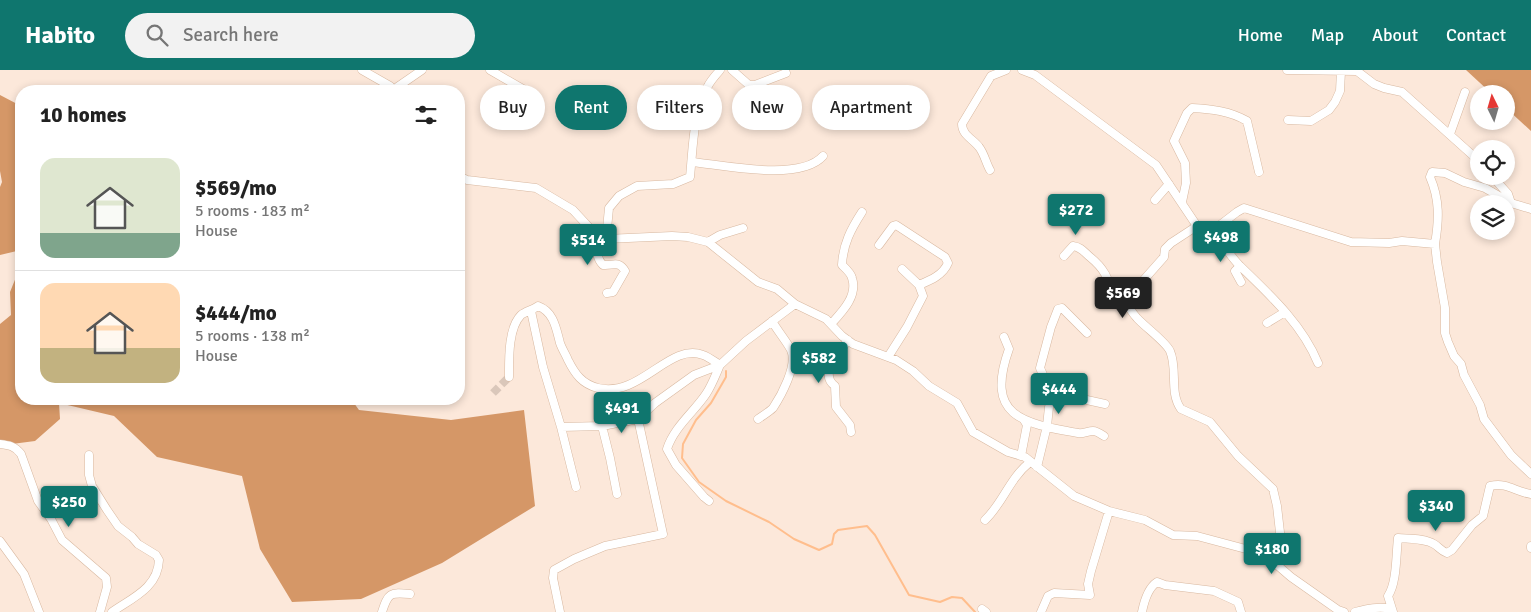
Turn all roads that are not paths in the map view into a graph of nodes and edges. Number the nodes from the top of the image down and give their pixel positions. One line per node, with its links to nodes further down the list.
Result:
1 (362, 70): 11 (street)
2 (422, 70): 12 (street)
3 (490, 70): 13 (street)
4 (720, 70): 19 (street)
5 (732, 70): 10 (street)
6 (1006, 70): 20 (street)
7 (1022, 70): 23 (street)
8 (1287, 70): 9 (street)
9 (1341, 71): 15 (street); 16 (street)
10 (786, 73)
11 (388, 85)
12 (401, 85)
13 (516, 85)
14 (1465, 92): 16 (street)
15 (1288, 120)
16 (1450, 134): 17 (street)
17 (1470, 153)
18 (823, 156): 19 (street)
19 (692, 162): 35 (street)
20 (990, 170)
21 (1259, 172): 28 (street)
22 (465, 179): 35 (street)
23 (1169, 184): 27 (street); 28 (street)
24 (1500, 185): 26 (street)
25 (1497, 195): 37 (street)
26 (1508, 195)
27 (1155, 200)
28 (1182, 202): 32 (street)
29 (1515, 204): 30 (street)
30 (1531, 209)
31 (862, 212): 51 (street)
32 (1197, 226): 34 (street); 45 (street)
33 (743, 228): 36 (street)
34 (1211, 232): 37 (street); 40 (street)
35 (602, 238): 36 (street); 44 (street)
36 (708, 242): 46 (street)
37 (1435, 244): 74 (street)
38 (879, 245): 43 (street)
39 (1064, 256): 45 (street)
40 (1240, 266): 42 (street); 48 (street)
41 (902, 269): 43 (street)
42 (1241, 282)
43 (919, 285): 55 (street)
44 (606, 293)
45 (1126, 301): 82 (street)
46 (795, 304): 49 (street); 51 (street)
47 (532, 310): 57 (street); 58 (street); 66 (street)
48 (1285, 312): 50 (street); 56 (street)
49 (772, 321): 57 (street); 62 (street)
50 (1267, 323)
51 (831, 324): 54 (street)
52 (1087, 332): 59 (street)
53 (1004, 337): 63 (street)
54 (848, 340): 55 (street); 67 (street)
55 (888, 357): 71 (street)
56 (1318, 363)
57 (720, 365): 61 (street); 78 (street)
58 (509, 377)
59 (1055, 393): 60 (street); 65 (street)
60 (1105, 404)
61 (638, 419): 64 (street); 89 (street)
62 (758, 420)
63 (1024, 420): 65 (street); 71 (street)
64 (602, 426): 66 (street); 76 (street)
65 (1047, 426): 68 (street); 73 (street)
66 (562, 427): 75 (street)
67 (851, 432)
68 (1104, 436)
69 (0, 444): 86 (street)
70 (89, 455): 87 (street)
71 (1021, 456): 72 (street)
72 (1030, 462): 73 (street); 80 (street)
73 (1037, 467): 79 (street)
74 (1531, 474)
75 (576, 487)
76 (617, 494)
77 (1531, 494): 84 (street)
78 (709, 501)
79 (1109, 512): 82 (street); 90 (street)
80 (985, 520)
81 (0, 540): 85 (street)
82 (1276, 564): 93 (street)
83 (410, 594): 88 (street)
84 (1392, 611): 94 (street)
85 (39, 612)
86 (100, 612)
87 (112, 612)
88 (382, 612)
89 (560, 612)
90 (1041, 612)
91 (1142, 612): 92 (street)
92 (1241, 612)
93 (1344, 612)
94 (1355, 612)

